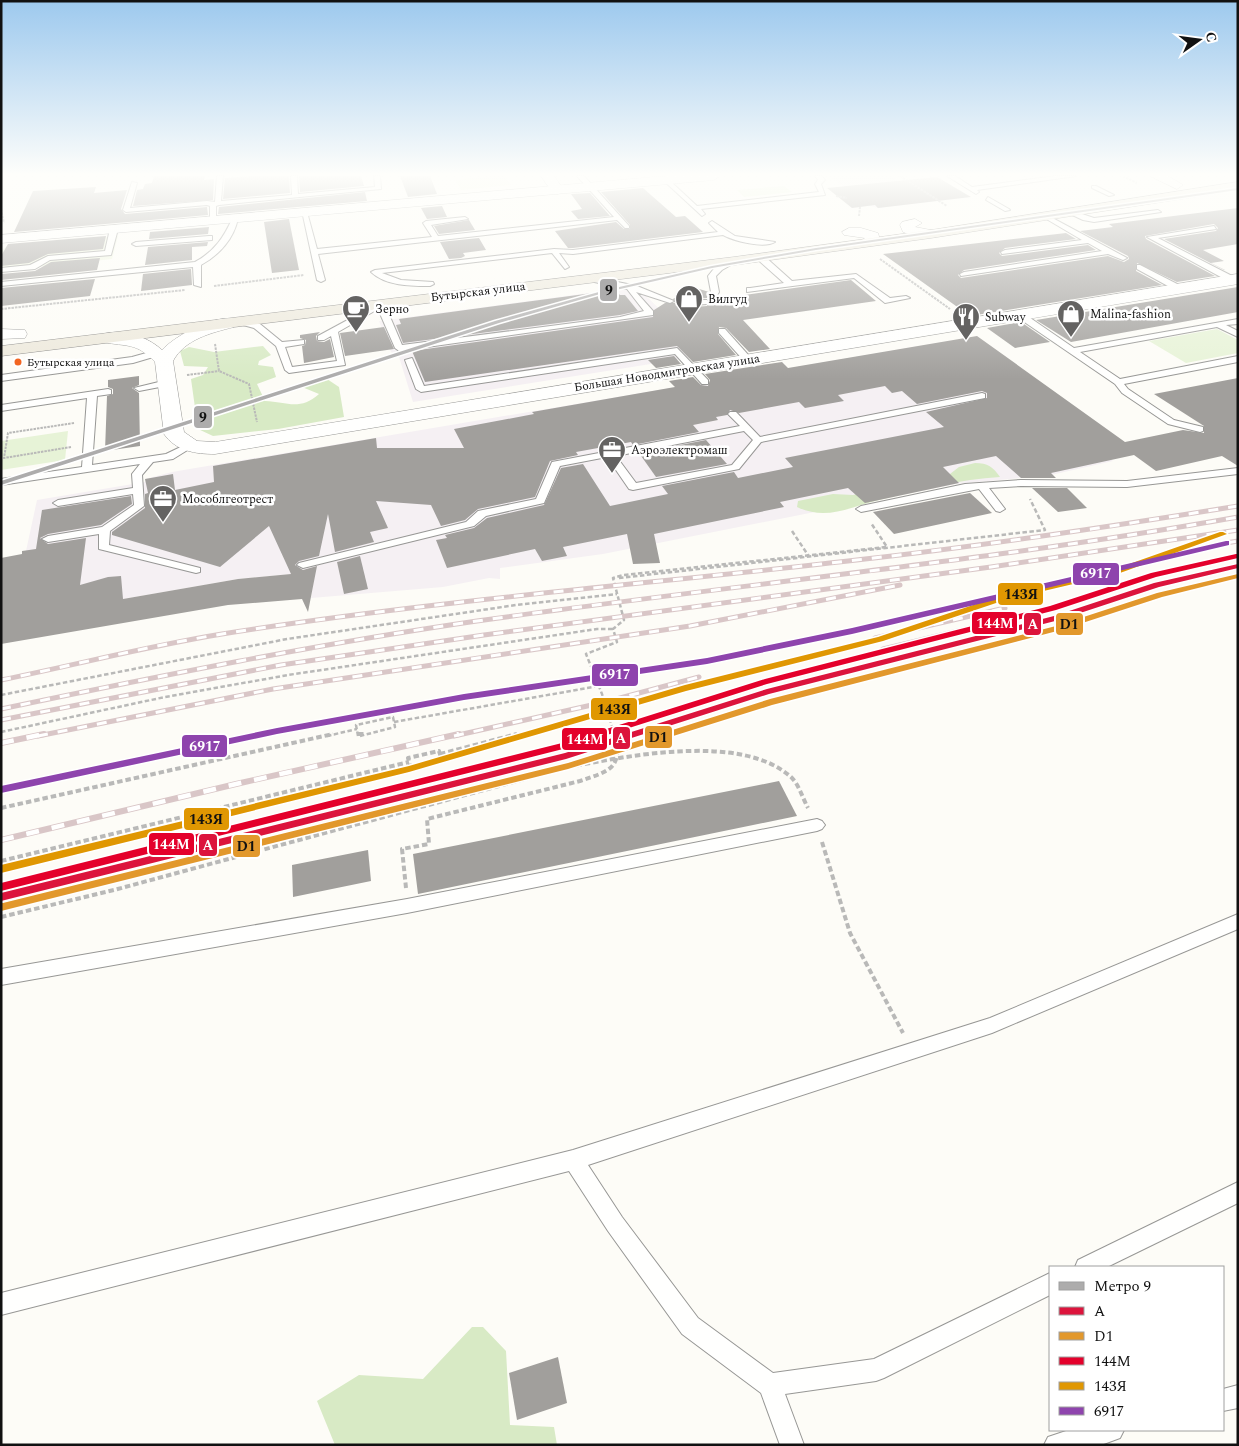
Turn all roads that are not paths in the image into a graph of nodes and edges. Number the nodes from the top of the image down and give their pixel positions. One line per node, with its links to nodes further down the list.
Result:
1 (110, 243): 25 (lane)
2 (138, 243): 3 (lane)
3 (165, 243)
4 (222, 243): 22 (lane)
5 (312, 243): 16 (lane)
6 (388, 243): 16 (lane)
7 (631, 243): 15 (lane)
8 (758, 243): 23 (main road, Бутырская улица)
9 (871, 243): 14 (street, Бутырская улица)
10 (892, 243): 14 (main road, Бутырская улица)
11 (1069, 243): 17 (lane)
12 (1093, 243): 18 (lane)
13 (1164, 243): 29 (lane)
14 (869, 249): 19 (main road, Бутырская улица)
15 (554, 251): 23 (lane); 32 (lane)
16 (314, 252): 28 (lane)
17 (1005, 252)
18 (1108, 252): 20 (lane); 26 (lane)
19 (760, 257): 21 (main road, Бутырская улица); 33 (lane)
20 (1123, 258)
21 (734, 261): 27 (main road, Бутырская улица); 37 (lane)
22 (197, 264): 30 (lane); 31 (lane)
23 (565, 267): 32 (main road, Бутырская улица)
24 (1140, 267): 35 (lane)
25 (1, 270)
26 (964, 274)
27 (588, 278): 34 (lane); 42 (main road, Бутырская улица)
28 (321, 280)
29 (1236, 280): 35 (street, Большая Новодмитровская улица)
30 (1, 284)
31 (198, 284)
32 (430, 284): 49 (main road, Бутырская улица)
33 (790, 284): 36 (lane); 38 (lane)
34 (634, 288): 39 (lane); 42 (lane)
35 (1180, 289): 43 (street, Большая Новодмитровская улица)
36 (750, 290)
37 (712, 297)
38 (906, 298)
39 (670, 301)
40 (704, 302): 41 (lane)
41 (681, 304)
42 (380, 305): 45 (main road, Бутырская улица); 47 (lane)
43 (1020, 315): 56 (lane); 59 (street, Большая Новодмитровская улица)
44 (1238, 321): 46 (lane)
45 (232, 322): 51 (main road, Бутырская улица); 54 (lane); 60 (street)
46 (1218, 324): 50 (lane); 56 (lane)
47 (334, 331): 52 (lane); 54 (lane)
48 (722, 332): 59 (lane)
49 (1, 335)
50 (1238, 335)
51 (109, 338): 55 (main road, Бутырская улица); 60 (street)
52 (321, 338)
53 (301, 342): 54 (lane)
54 (280, 345)
55 (1, 351)
56 (1072, 351): 63 (lane)
57 (1238, 358): 63 (lane)
58 (409, 360): 61 (lane)
59 (748, 360): 61 (street, Большая Новодмитровская улица)
60 (163, 369): 62 (lane); 64 (lane); 73 (street)
61 (699, 376): 73 (street, Большая Новодмитровская улица)
62 (1, 378)
63 (1118, 382): 71 (lane)
64 (139, 388)
65 (108, 392): 66 (lane)
66 (92, 395): 68 (lane); 76 (lane)
67 (982, 396): 72 (lane)
68 (1, 408)
69 (733, 414): 70 (lane)
70 (747, 428): 72 (lane); 74 (lane)
71 (1200, 429)
72 (758, 440): 74 (lane)
73 (189, 446): 75 (lane)
74 (610, 454): 86 (lane)
75 (151, 460): 76 (lane); 80 (lane)
76 (87, 469): 78 (lane)
77 (1238, 471): 79 (lane)
78 (1, 482)
79 (982, 486): 82 (lane); 83 (lane)
80 (138, 490): 81 (lane); 84 (lane)
81 (58, 503)
82 (861, 509)
83 (1000, 509)
84 (105, 530): 85 (lane); 87 (lane)
85 (48, 539)
86 (303, 566)
87 (196, 570)
88 (817, 825): 90 (lane)
89 (1238, 921): 91 (lane)
90 (1, 977)
91 (572, 1160): 95 (lane); 96 (lane)
92 (1238, 1192): 93 (lane)
93 (1086, 1266)
94 (1049, 1284): 96 (lane)
95 (1, 1304)
96 (770, 1385): 100 (lane)
97 (1238, 1396): 98 (lane)
98 (1224, 1400)
99 (1108, 1431): 101 (lane)
100 (792, 1445)
101 (1056, 1445)

